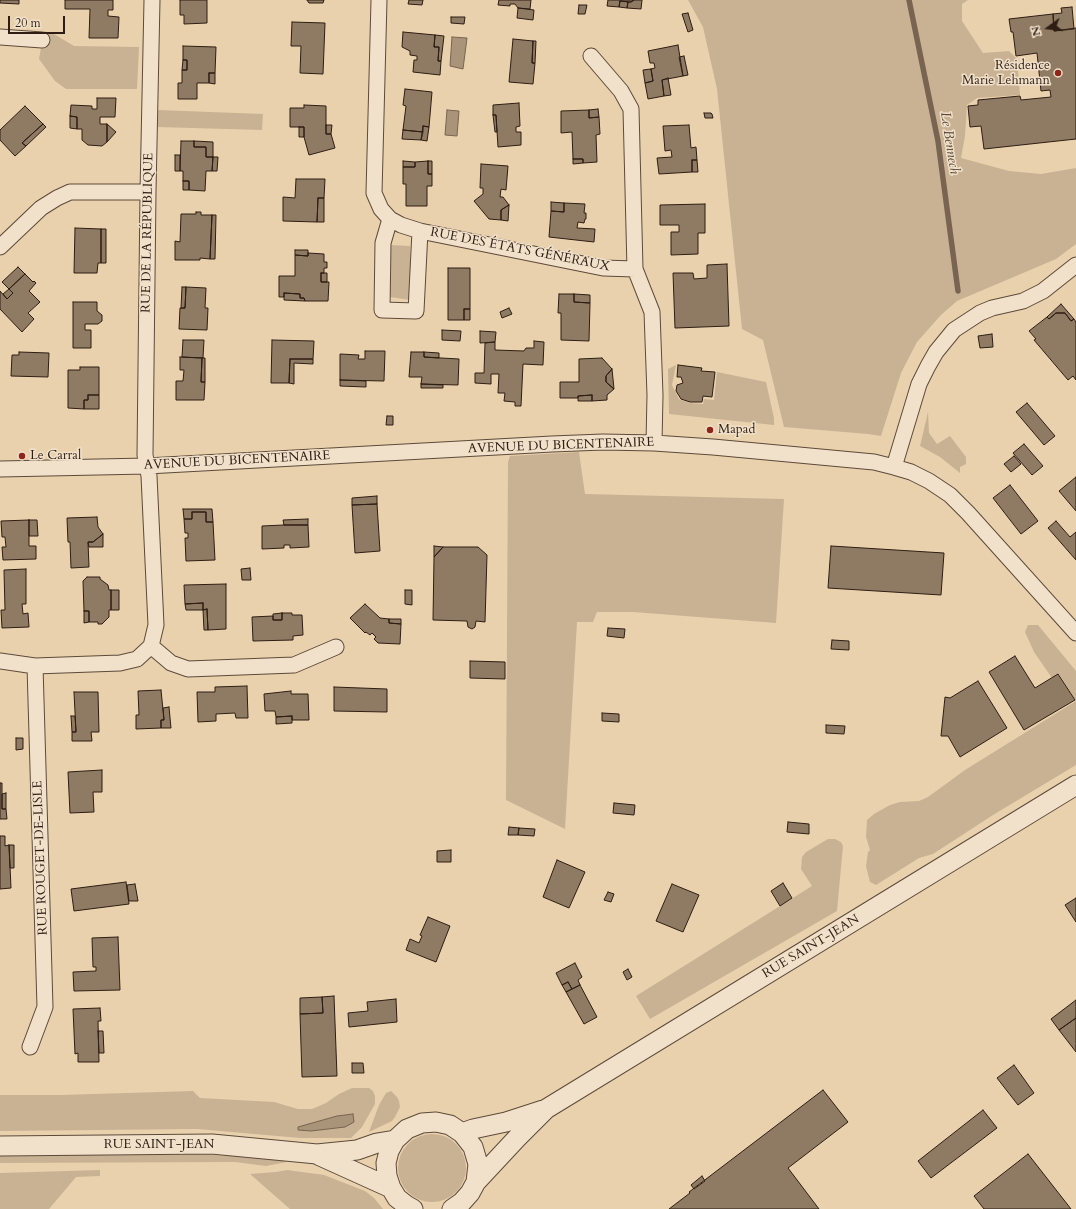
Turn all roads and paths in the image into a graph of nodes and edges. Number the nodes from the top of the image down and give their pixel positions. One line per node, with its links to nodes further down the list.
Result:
1 (152, 0): 6 (street, RUE DE LA RÉPUBLIQUE)
2 (379, 0): 7 (street, RUE DES ÉTATS GÉNÉRAUX)
3 (0, 37): 4 (street)
4 (42, 40)
5 (591, 56): 11 (street)
6 (148, 192): 9 (street); 13 (street, RUE DE LA RÉPUBLIQUE)
7 (390, 219): 8 (street, RUE DES ÉTATS GÉNÉRAUX); 8 (street, RUE DES ÉTATS GÉNÉRAUX)
8 (420, 231): 11 (street, RUE DES ÉTATS GÉNÉRAUX)
9 (0, 247)
10 (1076, 265): 14 (street)
11 (635, 269): 12 (street)
12 (654, 443): 13 (street, AVENUE DU BICENTENAIRE); 14 (street, AVENUE DU BICENTENAIRE)
13 (147, 466): 15 (street, AVENUE DU BICENTENAIRE); 17 (street, RUE DE LA RÉPUBLIQUE)
14 (894, 467): 16 (street, AVENUE DU BICENTENAIRE)
15 (0, 469)
16 (1076, 633)
17 (151, 646): 18 (street); 20 (street)
18 (336, 647)
19 (0, 661): 20 (street)
20 (35, 666): 22 (street, RUE ROUGET-DE-LISLE)
21 (1076, 785): 23 (street, RUE SAINT-JEAN)
22 (30, 1047)
23 (546, 1109): 24 (street, RUE SAINT-JEAN); 28 (street, RUE SAINT-JEAN)
24 (462, 1133): 25 (street); 28 (street)
25 (395, 1140): 27 (street, RUE SAINT-JEAN); 29 (street)
26 (0, 1146): 27 (street, RUE SAINT-JEAN)
27 (317, 1154): 29 (street, RUE SAINT-JEAN)
28 (476, 1182): 31 (street, RUE SAINT-JEAN)
29 (391, 1188): 30 (street)
30 (413, 1209)
31 (452, 1209)

